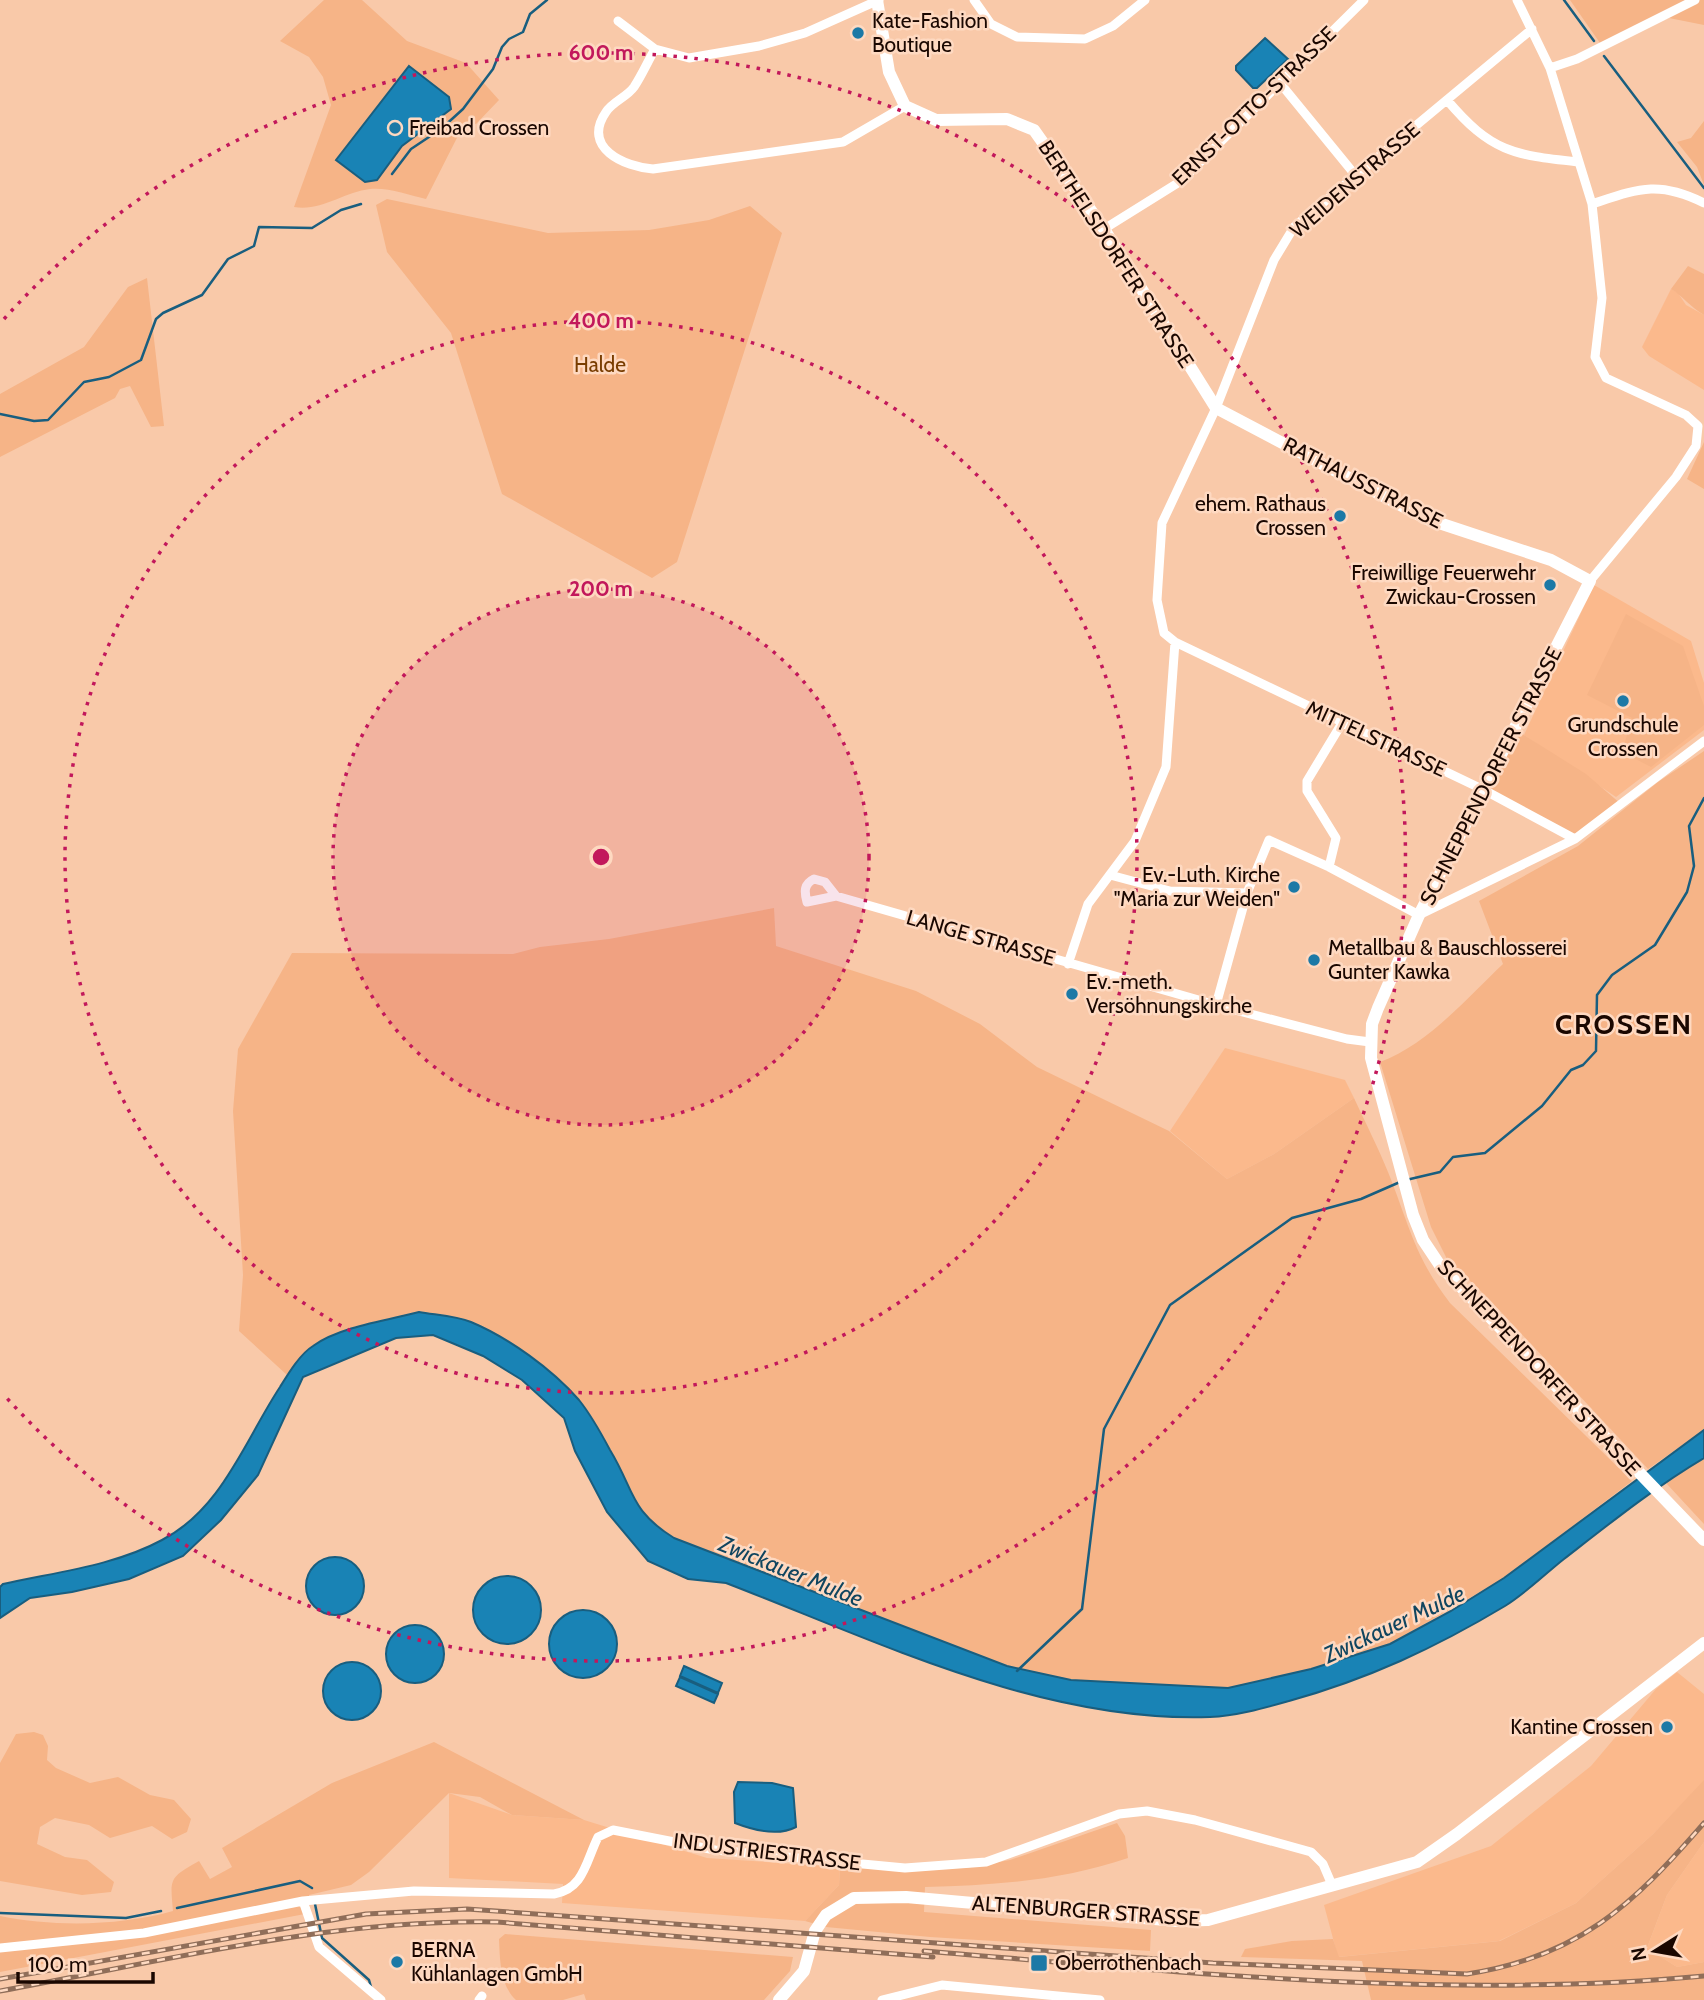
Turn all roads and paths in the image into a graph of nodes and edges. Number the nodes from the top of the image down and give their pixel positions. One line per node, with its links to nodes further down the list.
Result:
1 (878, 0): 9 (street); 13 (street)
2 (974, 0): 3 (street)
3 (1144, 0)
4 (1364, 0): 11 (street, ERNST-OTTO-STRASSE)
5 (1517, 0): 8 (street, SCHNEPPENDORFER STRASSE)
6 (1695, 0): 10 (street)
7 (618, 21): 9 (street)
8 (1532, 29): 10 (street, SCHNEPPENDORFER STRASSE); 12 (street, WEIDENSTRASSE)
9 (655, 48): 13 (street)
10 (1550, 68): 14 (street, SCHNEPPENDORFER STRASSE)
11 (1280, 83): 15 (street); 18 (street, ERNST-OTTO-STRASSE)
12 (1447, 100): 14 (street); 15 (street, WEIDENSTRASSE)
13 (905, 106): 18 (street, BERTHELSDORFER STRASSE)
14 (1578, 162): 16 (street, SCHNEPPENDORFER STRASSE)
15 (1356, 176): 19 (street, WEIDENSTRASSE)
16 (1592, 204): 17 (street); 20 (street, SCHNEPPENDORFER STRASSE)
17 (1704, 204)
18 (1104, 229): 19 (street, BERTHELSDORFER STRASSE)
19 (1216, 408): 21 (street, RATHAUSSTRASSE); 22 (street, WEIDENSTRASSE)
20 (1701, 422): 21 (street, SCHNEPPENDORFER STRASSE)
21 (1590, 581): 25 (street, SCHNEPPENDORFER STRASSE)
22 (1175, 642): 23 (street, MITTELSTRASSE); 28 (street)
23 (1342, 723): 25 (street, MITTELSTRASSE); 27 (street)
24 (1704, 741): 26 (street)
25 (1484, 790): 26 (street, MITTELSTRASSE); 31 (street, SCHNEPPENDORFER STRASSE)
26 (1575, 839): 31 (street)
27 (1329, 867): 29 (street); 31 (street)
28 (1110, 875): 29 (street); 32 (street)
29 (1247, 893): 33 (street)
30 (836, 896): 32 (street, LANGE STRASSE)
31 (1419, 915): 34 (street, SCHNEPPENDORFER STRASSE)
32 (1068, 964): 33 (street, LANGE STRASSE)
33 (1216, 1005): 34 (street, LANGE STRASSE)
34 (1370, 1042): 35 (street, SCHNEPPENDORFER STRASSE)
35 (1702, 1537)
36 (1704, 1643): 37 (street, ALTENBURGER STRASSE)
37 (1332, 1885): 38 (street, INDUSTRIESTRASSE); 41 (street, ALTENBURGER STRASSE)
38 (303, 1901): 39 (street, INDUSTRIESTRASSE); 40 (street)
39 (0, 1948)
40 (380, 1998)
41 (779, 2000)
42 (882, 2000): 43 (street)
43 (1100, 2000)

